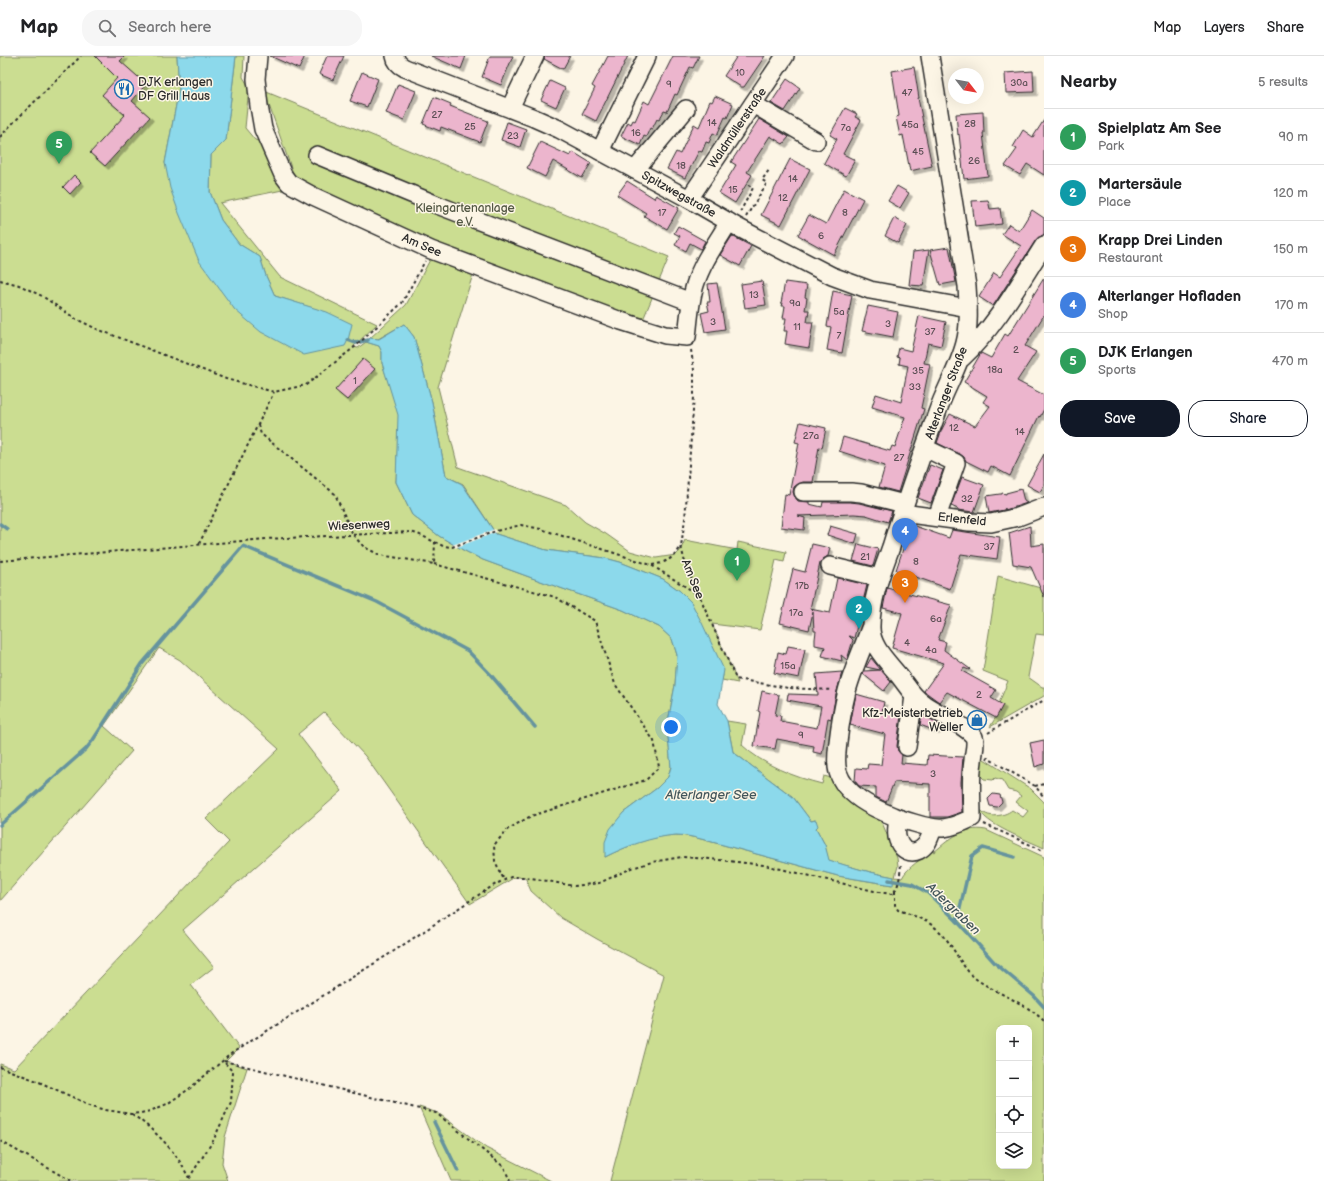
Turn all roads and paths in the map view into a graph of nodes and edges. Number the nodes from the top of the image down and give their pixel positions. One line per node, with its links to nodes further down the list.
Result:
1 (81, 56): 11 (path)
2 (258, 56): 21 (street, Am See)
3 (535, 56): 9 (street)
4 (647, 56): 13 (street)
5 (785, 56): 8 (street, Waldmüllerstraße)
6 (930, 56): 24 (street, Alterlanger Straße)
7 (395, 58): 9 (street, Spitzwegstraße)
8 (753, 104): 12 (street); 18 (street, Waldmüllerstraße)
9 (510, 108): 13 (street, Spitzwegstraße)
10 (686, 109): 15 (street)
11 (0, 137)
12 (816, 141)
13 (600, 151): 15 (street, Spitzwegstraße)
14 (317, 155): 23 (street)
15 (635, 170): 18 (street, Spitzwegstraße)
16 (769, 170): 19 (path)
17 (747, 184): 19 (path)
18 (689, 199): 19 (street, Spitzwegstraße)
19 (734, 225): 23 (street); 24 (street, Spitzwegstraße)
20 (1044, 245): 26 (street)
21 (431, 250): 25 (street, Am See); 27 (path)
22 (0, 280): 27 (path)
23 (691, 299): 25 (street)
24 (968, 308): 26 (street, Alterlanger Straße)
25 (687, 337): 37 (path, Am See)
26 (960, 359): 29 (street, Alterlanger Straße)
27 (274, 392): 28 (path)
28 (258, 425): 34 (path); 36 (path)
29 (924, 448): 32 (street, Alterlanger Straße); 33 (street)
30 (803, 492): 32 (street, Erlenfeld)
31 (1044, 507): 33 (street, Erlenfeld)
32 (903, 509): 33 (street, Erlenfeld); 42 (street, Alterlanger Straße)
33 (937, 517)
34 (353, 535): 35 (path, Wiesenweg); 36 (path, Wiesenweg); 39 (path)
35 (435, 542): 39 (path); 40 (path, Wiesenweg)
36 (199, 544): 38 (path, Wiesenweg)
37 (681, 546): 40 (path); 43 (path, Am See)
38 (0, 561)
39 (434, 564): 58 (path)
40 (651, 565): 43 (path, Wiesenweg)
41 (830, 566): 42 (street)
42 (880, 578): 44 (street, Alterlanger Straße)
43 (699, 595): 45 (path, Am See)
44 (870, 628): 45 (street, Alterlanger Straße); 46 (street, Alterlanger Straße)
45 (847, 690): 53 (street, Alterlanger Straße)
46 (914, 696): 48 (street, Alterlanger Straße); 49 (street)
47 (1044, 700): 48 (path)
48 (974, 744): 51 (path); 54 (street)
49 (907, 747)
50 (1044, 784): 51 (path)
51 (1036, 786): 52 (path)
52 (1044, 796)
53 (898, 818): 55 (street, Alterlanger Straße); 55 (street)
54 (972, 818): 55 (street, Alterlanger Straße); 56 (path)
55 (933, 828)
56 (1044, 851)
57 (898, 878): 59 (path)
58 (504, 880): 59 (path); 61 (path)
59 (895, 891): 60 (path)
60 (1044, 1021)
61 (223, 1061): 63 (path); 65 (path); 67 (path)
62 (0, 1067): 63 (path)
63 (131, 1114): 65 (path)
64 (0, 1141): 66 (path)
65 (189, 1180)
66 (71, 1181)
67 (510, 1181)

